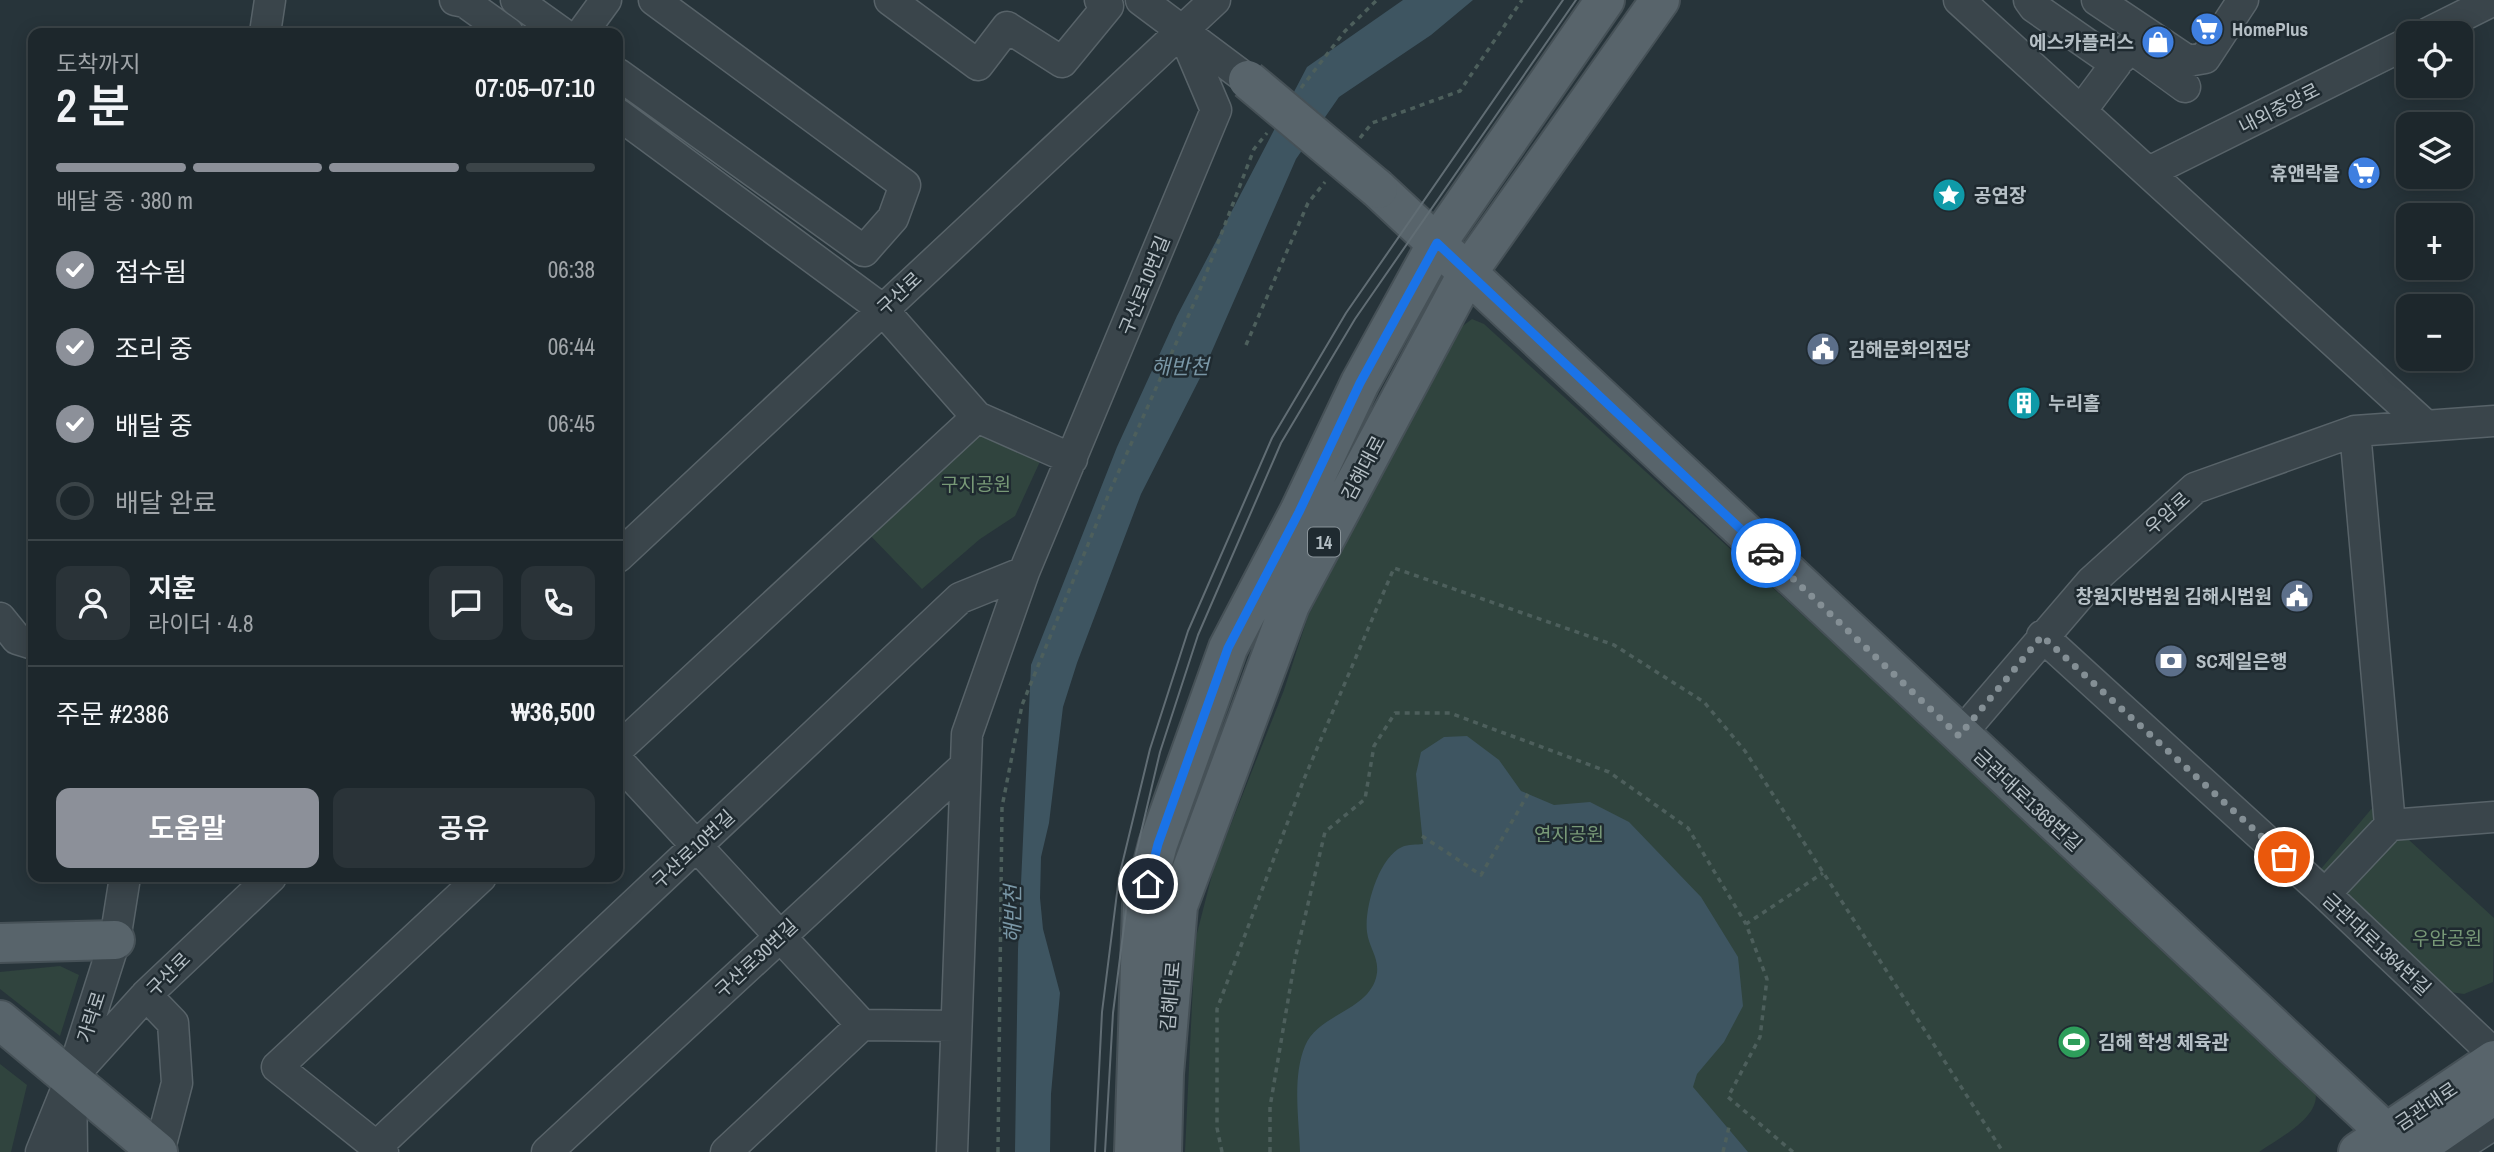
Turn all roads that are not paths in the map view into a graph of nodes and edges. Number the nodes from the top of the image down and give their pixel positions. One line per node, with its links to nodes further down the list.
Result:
1 (270, 0): 18 (street)
2 (455, 0): 19 (street)
3 (516, 0): 20 (street)
4 (606, 0): 21 (street)
5 (654, 0): 25 (street)
6 (890, 0): 7 (street)
7 (1100, 0)
8 (1141, 0): 22 (street)
9 (1214, 0): 22 (street, 구산로)
10 (1605, 0): 31 (main road, 김해대로)
11 (1660, 0): 32 (main road, 김해대로 / 14)
12 (2029, 0): 24 (street)
13 (2097, 0): 14 (street)
14 (2243, 0)
15 (2494, 0): 17 (street)
16 (1974, 4): 28 (street)
17 (2452, 21)
18 (266, 28)
19 (501, 28)
20 (555, 28)
21 (586, 28)
22 (1182, 30): 26 (street); 33 (street, 구산로); 38 (street, 구산로10번길)
23 (2396, 49): 30 (street, 내외중앙로)
24 (2116, 64): 27 (street); 28 (street)
25 (623, 78)
26 (1248, 80): 31 (main road, 금관대로1368번길, bridge)
27 (2185, 87)
28 (2081, 111): 30 (street)
29 (623, 118): 33 (street)
30 (2149, 172): 36 (street)
31 (1437, 243): 32 (main road, 금관대로1368번길); 74 (main road, 김해대로)
32 (1468, 272): 44 (main road, 금관대로1368번길); 75 (main road, 김해대로 / 14)
33 (882, 309): 34 (street); 39 (street, 구산로)
34 (976, 417): 38 (street); 45 (street)
35 (2494, 421): 36 (street, 우암로)
36 (2425, 425): 37 (street, 우암로)
37 (2355, 431): 42 (street, 우암로); 49 (street)
38 (1072, 459): 40 (street, 구산로10번길)
39 (623, 552)
40 (1024, 572): 47 (street, 구산로10번길); 50 (street, 구산로10번길)
41 (0, 618): 43 (street)
42 (2042, 636): 44 (street, 우암로); 54 (street, 금관대로1364번길)
43 (28, 642)
44 (1959, 736): 66 (main road, 금관대로1368번길)
45 (623, 744)
46 (623, 766): 50 (street)
47 (965, 766): 55 (street, 구산로30번길); 61 (street, 구산로10번길)
48 (2494, 817): 49 (street)
49 (2390, 825): 54 (street)
50 (696, 846): 55 (street); 67 (street, 구산로10번길)
51 (124, 882): 56 (street, 가락로)
52 (266, 882): 58 (street, 구산로)
53 (476, 882): 67 (street)
54 (2325, 894): 62 (street, 금관대로1364번길)
55 (780, 935): 60 (street); 71 (street, 구산로30번길)
56 (116, 940): 57 (main road); 64 (street, 가락로)
57 (0, 943)
58 (146, 995): 64 (street, 구산로); 70 (street)
59 (0, 1020): 64 (main road)
60 (862, 1025): 61 (street); 72 (street)
61 (956, 1026): 73 (street, 구산로10번길)
62 (2494, 1054)
63 (2494, 1060): 66 (main road, 금관대로)
64 (71, 1078): 68 (street, 가락로); 69 (street); 70 (main road)
65 (2494, 1095): 66 (main road, 금관대로)
66 (2390, 1147)
67 (379, 1149)
68 (41, 1152)
69 (72, 1152)
70 (158, 1152)
71 (547, 1152)
72 (726, 1152)
73 (952, 1152)
74 (1134, 1152)
75 (1162, 1152)

